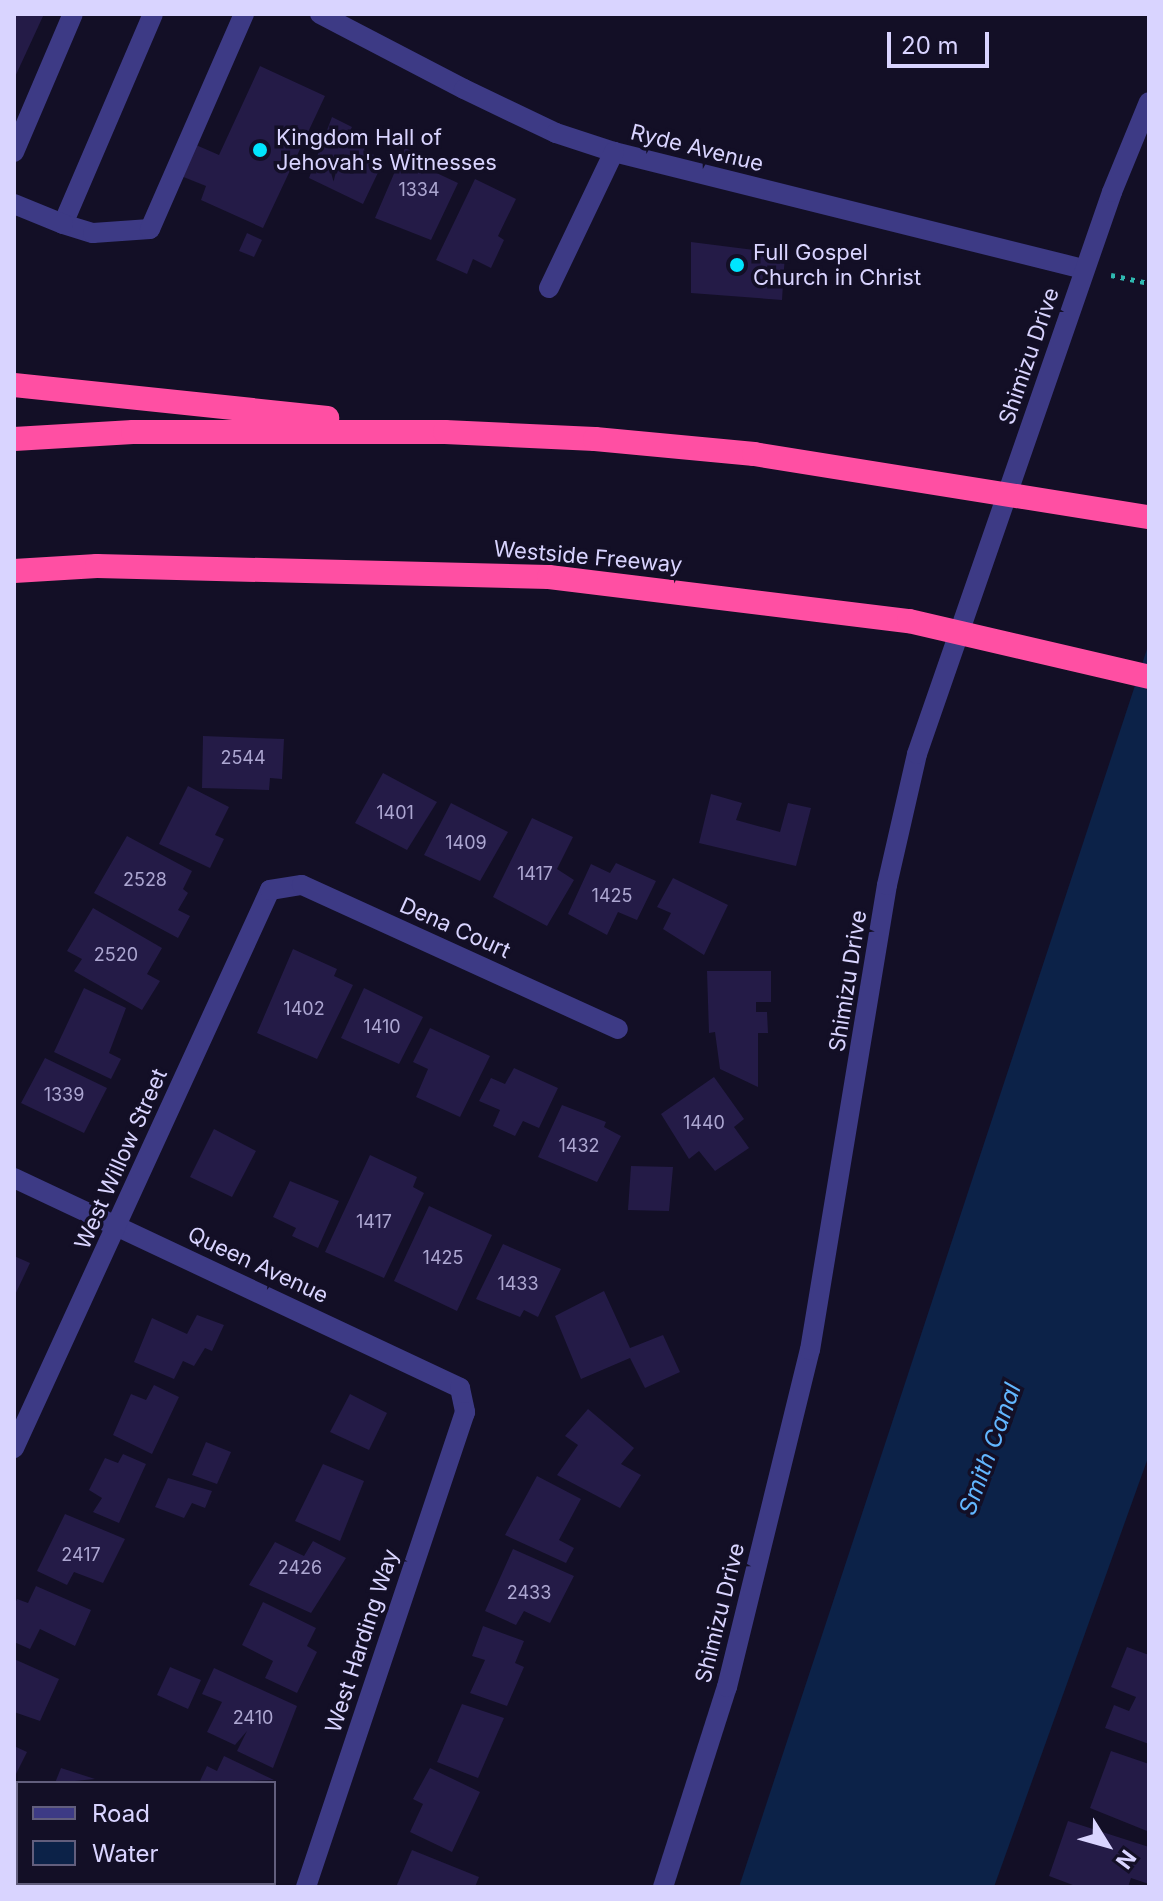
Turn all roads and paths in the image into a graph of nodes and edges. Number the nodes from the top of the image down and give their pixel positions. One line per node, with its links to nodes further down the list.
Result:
1 (73, 14): 6 (street)
2 (244, 14): 9 (street)
3 (320, 14): 7 (street, Ryde Avenue)
4 (146, 15): 9 (street)
5 (1149, 102): 10 (street, Shimizu Drive)
6 (14, 152)
7 (614, 152): 10 (street, Ryde Avenue); 12 (street)
8 (14, 204): 9 (street)
9 (63, 224)
10 (1085, 269): 11 (path); 26 (street, Shimizu Drive)
11 (1149, 283)
12 (549, 288)
13 (14, 385): 14 (highway)
14 (445, 432): 15 (highway); 16 (highway)
15 (14, 439)
16 (1149, 517)
17 (14, 571): 18 (highway, Westside Freeway)
18 (1149, 677)
19 (270, 890): 20 (street, Dena Court); 22 (street, West Willow Street)
20 (618, 1029)
21 (14, 1178): 22 (street, Queen Avenue)
22 (118, 1226): 23 (street, Queen Avenue); 24 (street, West Willow Street)
23 (465, 1412): 25 (street, West Harding Way)
24 (14, 1448)
25 (306, 1887)
26 (663, 1887)

